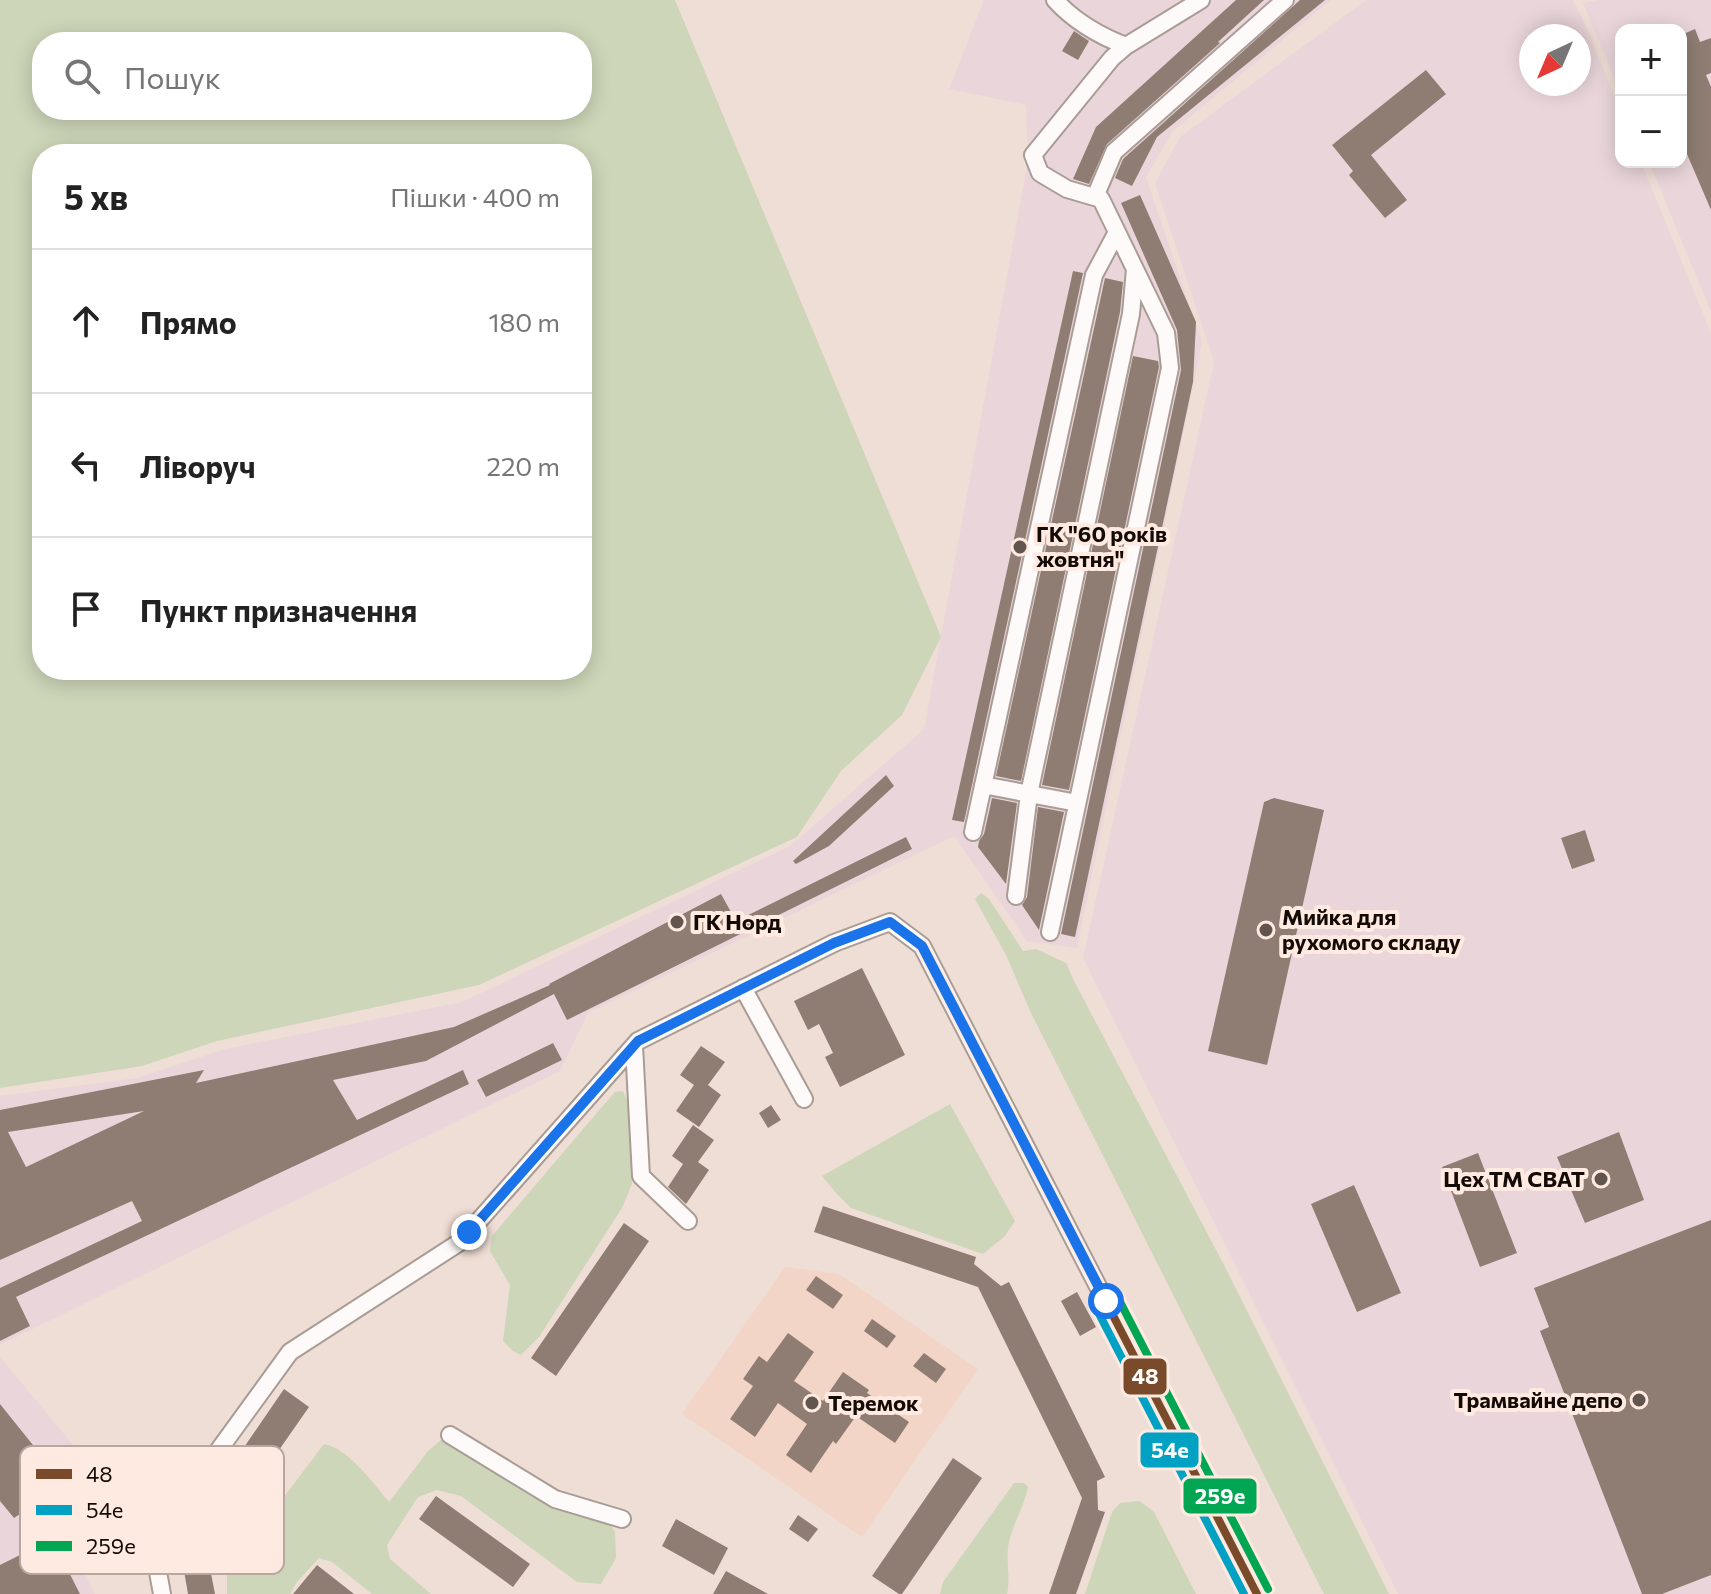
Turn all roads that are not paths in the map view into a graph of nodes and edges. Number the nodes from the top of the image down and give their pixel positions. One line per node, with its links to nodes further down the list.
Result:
1 (1055, 0): 4 (street)
2 (1201, 0): 4 (street)
3 (1285, 0): 5 (street)
4 (1126, 46): 5 (street)
5 (1095, 197): 6 (street)
6 (1117, 232): 7 (street); 8 (street)
7 (1135, 269): 9 (street); 10 (street)
8 (983, 785): 9 (street); 11 (street)
9 (1029, 794): 10 (street); 12 (street)
10 (1077, 803): 13 (street)
11 (973, 832)
12 (1016, 896)
13 (1050, 932)
14 (743, 988): 15 (street); 16 (street); 23 (street)
15 (634, 1046): 17 (street); 19 (street)
16 (804, 1099)
17 (688, 1221)
18 (450, 1435): 20 (street)
19 (222, 1446)
20 (622, 1519)
21 (158, 1574): 22 (street)
22 (162, 1594)
23 (1257, 1594)

